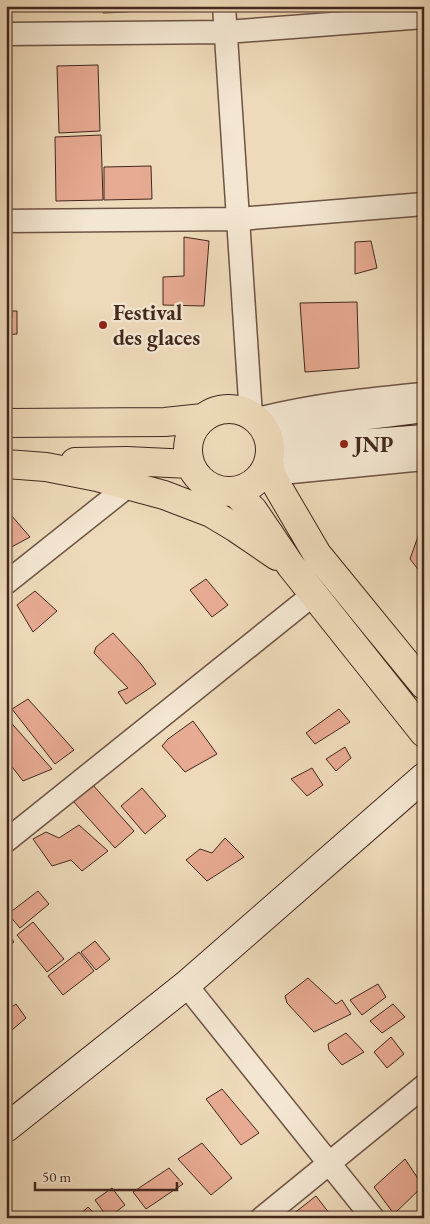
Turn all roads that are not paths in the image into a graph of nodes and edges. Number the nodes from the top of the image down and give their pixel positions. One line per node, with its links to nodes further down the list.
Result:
1 (224, 6): 3 (street)
2 (424, 17): 3 (street)
3 (226, 32): 4 (street); 6 (street)
4 (6, 34)
5 (424, 204): 6 (street)
6 (239, 219): 7 (street); 13 (street)
7 (6, 221)
8 (424, 394): 13 (street)
9 (424, 408): 13 (street)
10 (203, 418): 11 (main road); 13 (main road); 16 (main road)
11 (6, 423)
12 (424, 439): 13 (street)
13 (264, 441): 14 (street); 18 (main road); 22 (main road)
14 (424, 459)
15 (6, 463): 16 (main road); 17 (main road)
16 (190, 464): 18 (main road)
17 (128, 486): 19 (main road); 20 (street)
18 (229, 492): 19 (main road)
19 (291, 566): 21 (main road)
20 (6, 583)
21 (314, 594): 23 (main road); 25 (street)
22 (424, 686)
23 (424, 733)
24 (424, 777): 26 (street)
25 (6, 841)
26 (186, 985): 28 (street); 29 (street)
27 (424, 1086): 29 (street)
28 (6, 1128)
29 (329, 1163): 30 (street); 31 (street)
30 (262, 1218)
31 (373, 1218)

